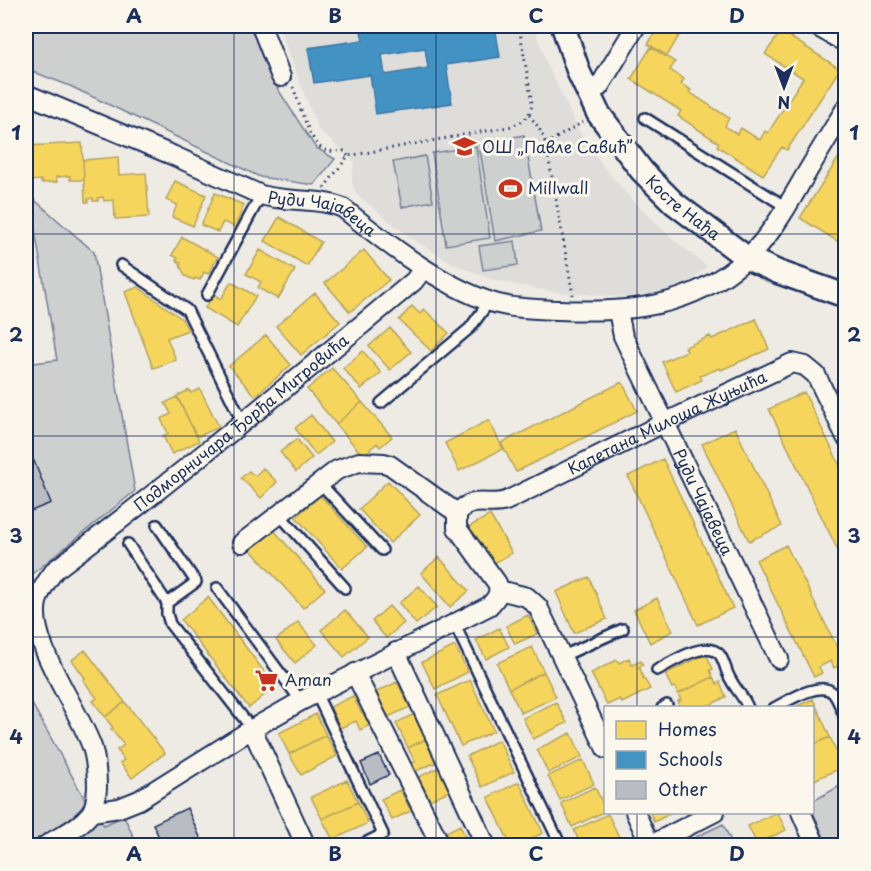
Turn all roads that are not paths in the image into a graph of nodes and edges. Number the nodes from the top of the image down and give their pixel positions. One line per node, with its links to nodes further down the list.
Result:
1 (261, 26): 6 (street)
2 (563, 26): 13 (street, Косте Нађа)
3 (636, 26): 7 (street)
4 (816, 26): 5 (street)
5 (846, 43)
6 (286, 77)
7 (599, 87)
8 (26, 94): 11 (street, Руди Чајавеца)
9 (846, 108): 12 (street, Руди Чајавеца)
10 (645, 118): 12 (lane)
11 (261, 195): 15 (street, Руди Чајавеца); 16 (lane)
12 (786, 207): 13 (street, Руди Чајавеца)
13 (747, 258): 17 (street, Косте Нађа); 19 (street, Руди Чајавеца)
14 (121, 265): 21 (lane)
15 (423, 269): 18 (street, Руди Чајавеца); 21 (street, Подморничара Ђорђа Митровића)
16 (207, 295)
17 (846, 297)
18 (489, 302): 19 (street, Руди Чајавеца); 20 (lane)
19 (618, 310): 22 (street, Руди Чајавеца)
20 (381, 403)
21 (243, 423): 48 (street, Подморничара Ђорђа Митровића)
22 (664, 423): 23 (street, Капетана Милоша Жуњића); 25 (street, Капетана Милоша Жуњића); 39 (street, Руди Чајавеца)
23 (846, 437)
24 (320, 482): 25 (street); 26 (street); 30 (lane)
25 (457, 513): 33 (street)
26 (279, 514): 28 (street); 32 (lane)
27 (157, 525): 34 (lane)
28 (242, 543)
29 (128, 544): 34 (lane)
30 (382, 550)
31 (217, 588): 42 (lane)
32 (345, 588)
33 (499, 590): 35 (street); 38 (street)
34 (167, 603): 46 (lane)
35 (454, 623): 37 (street); 58 (lane)
36 (623, 629): 38 (lane)
37 (396, 652): 41 (street); 57 (street)
38 (563, 656): 47 (street)
39 (779, 658)
40 (657, 670): 43 (lane)
41 (355, 673): 42 (street); 56 (street)
42 (308, 697): 46 (street); 55 (lane)
43 (747, 706)
44 (778, 706): 45 (lane)
45 (846, 720)
46 (252, 729): 48 (street); 54 (street)
47 (604, 741)
48 (92, 812): 53 (street)
49 (635, 814): 52 (street)
50 (713, 814): 52 (street)
51 (801, 814): 59 (street)
52 (650, 845)
53 (45, 846)
54 (306, 846)
55 (360, 846)
56 (441, 846)
57 (486, 846)
58 (561, 846)
59 (816, 846)

